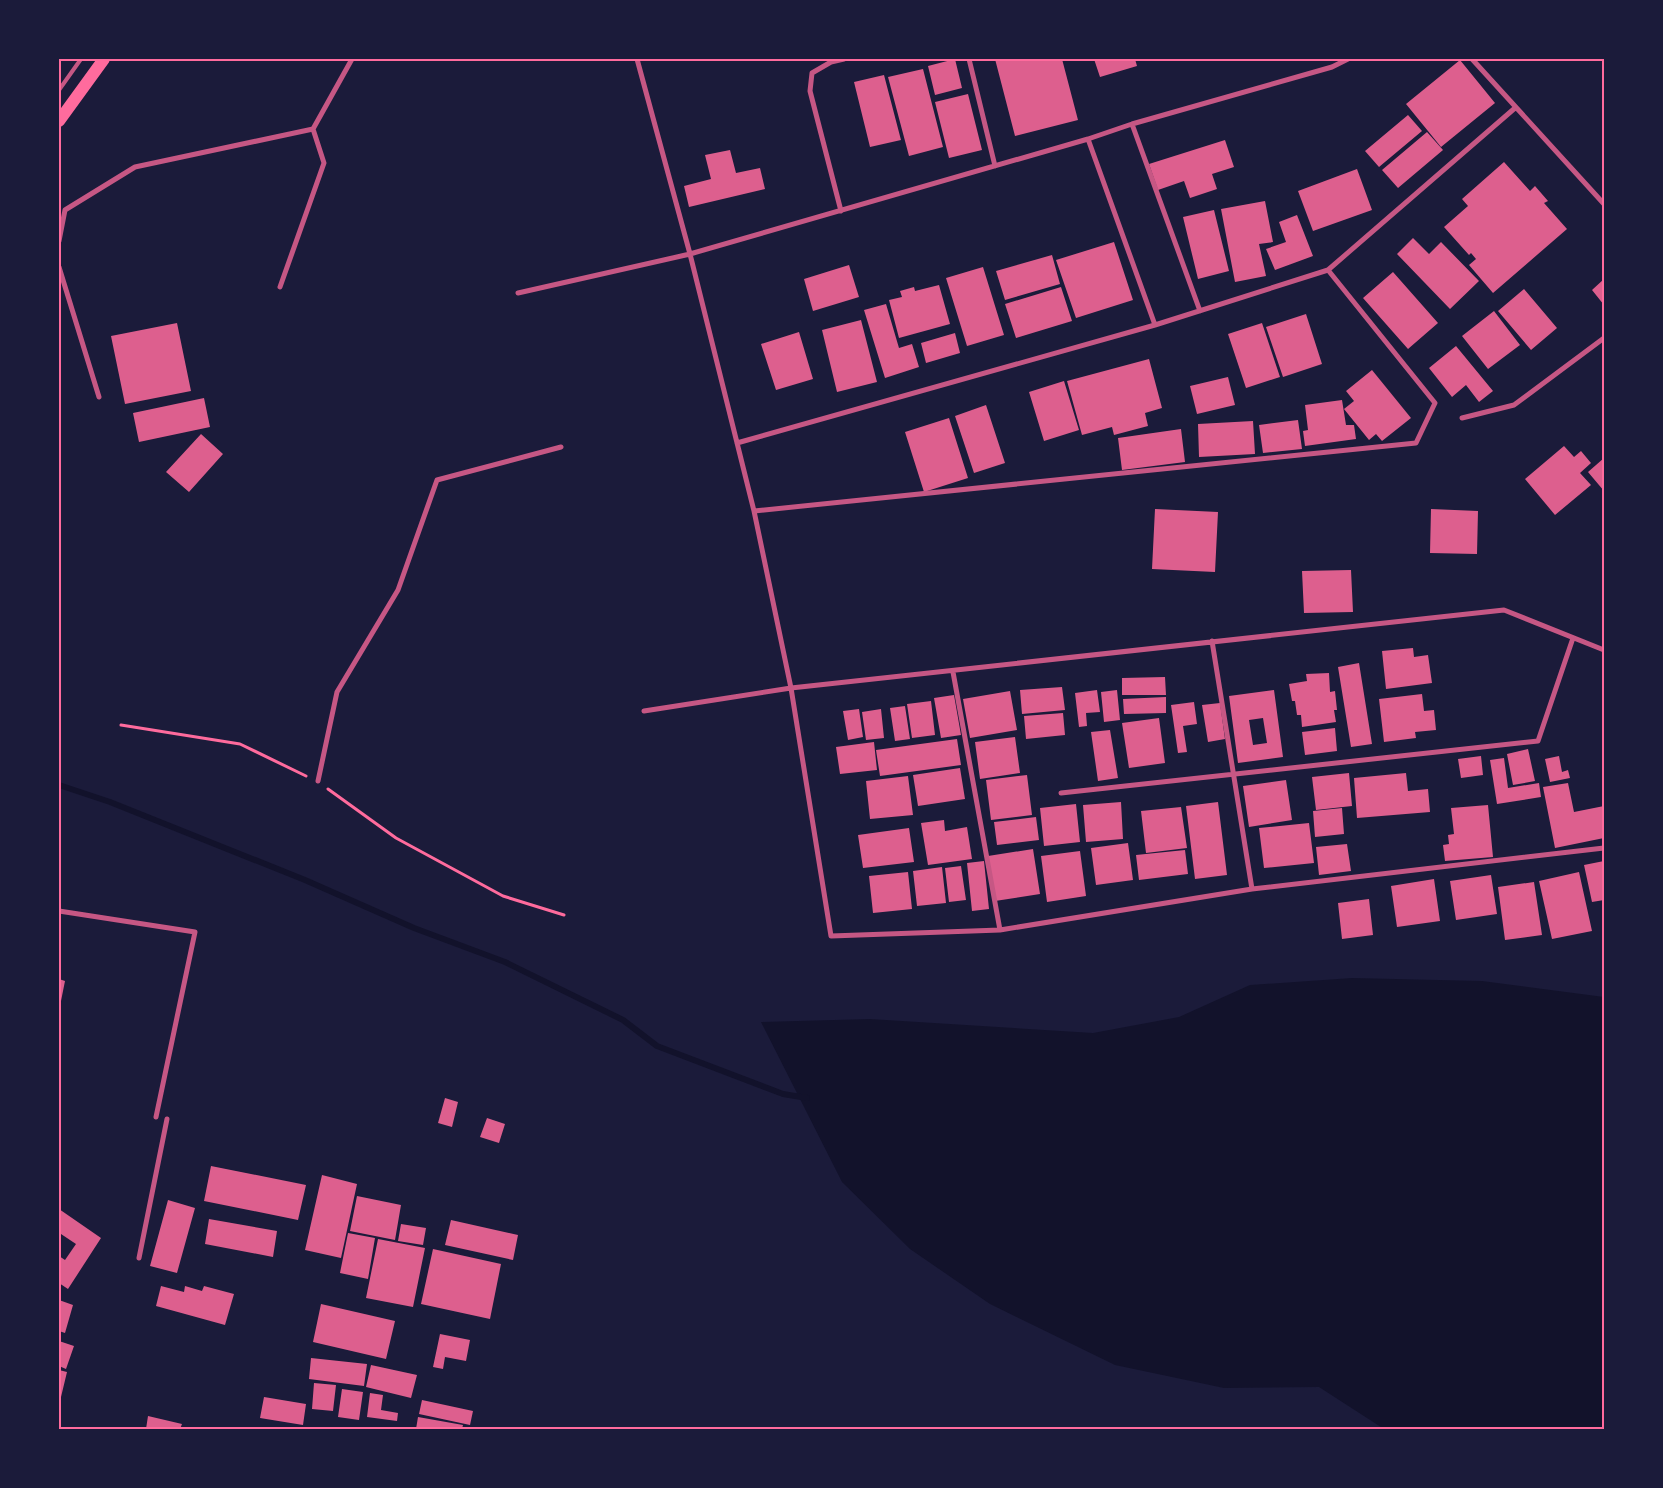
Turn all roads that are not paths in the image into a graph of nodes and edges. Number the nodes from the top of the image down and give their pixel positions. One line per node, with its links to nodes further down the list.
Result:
1 (81, 59): 9 (lane)
2 (104, 59): 11 (main road)
3 (352, 59): 13 (street)
4 (637, 59): 19 (street)
5 (844, 59): 17 (street)
6 (969, 59): 15 (street)
7 (1348, 59): 12 (street)
8 (1472, 59): 10 (street)
9 (59, 90)
10 (1515, 108): 16 (street); 21 (street)
11 (59, 121)
12 (1132, 124): 14 (street); 24 (street)
13 (313, 129): 18 (street); 22 (street)
14 (1088, 139): 15 (street); 25 (street)
15 (995, 166): 17 (street)
16 (1604, 204)
17 (841, 211): 19 (street)
18 (59, 241)
19 (690, 254): 23 (street); 29 (street)
20 (59, 267): 27 (street)
21 (1328, 270): 24 (street); 31 (street)
22 (280, 287)
23 (518, 293)
24 (1200, 311): 25 (street)
25 (1155, 325): 29 (street)
26 (1604, 338): 28 (street)
27 (98, 397)
28 (1462, 418)
29 (736, 443): 31 (street)
30 (561, 447): 39 (street)
31 (754, 511): 36 (street)
32 (1573, 638): 33 (street); 34 (street); 38 (street)
33 (1212, 641): 35 (street); 38 (street)
34 (1604, 650)
35 (953, 672): 36 (street); 44 (street)
36 (791, 688): 37 (street); 44 (street)
37 (644, 711)
38 (1233, 773): 40 (street); 42 (street)
39 (318, 781)
40 (1061, 793)
41 (1604, 848): 42 (street)
42 (1252, 889): 44 (street)
43 (59, 910): 45 (street)
44 (1000, 930)
45 (156, 1117)
46 (167, 1119): 47 (street)
47 (140, 1258)

